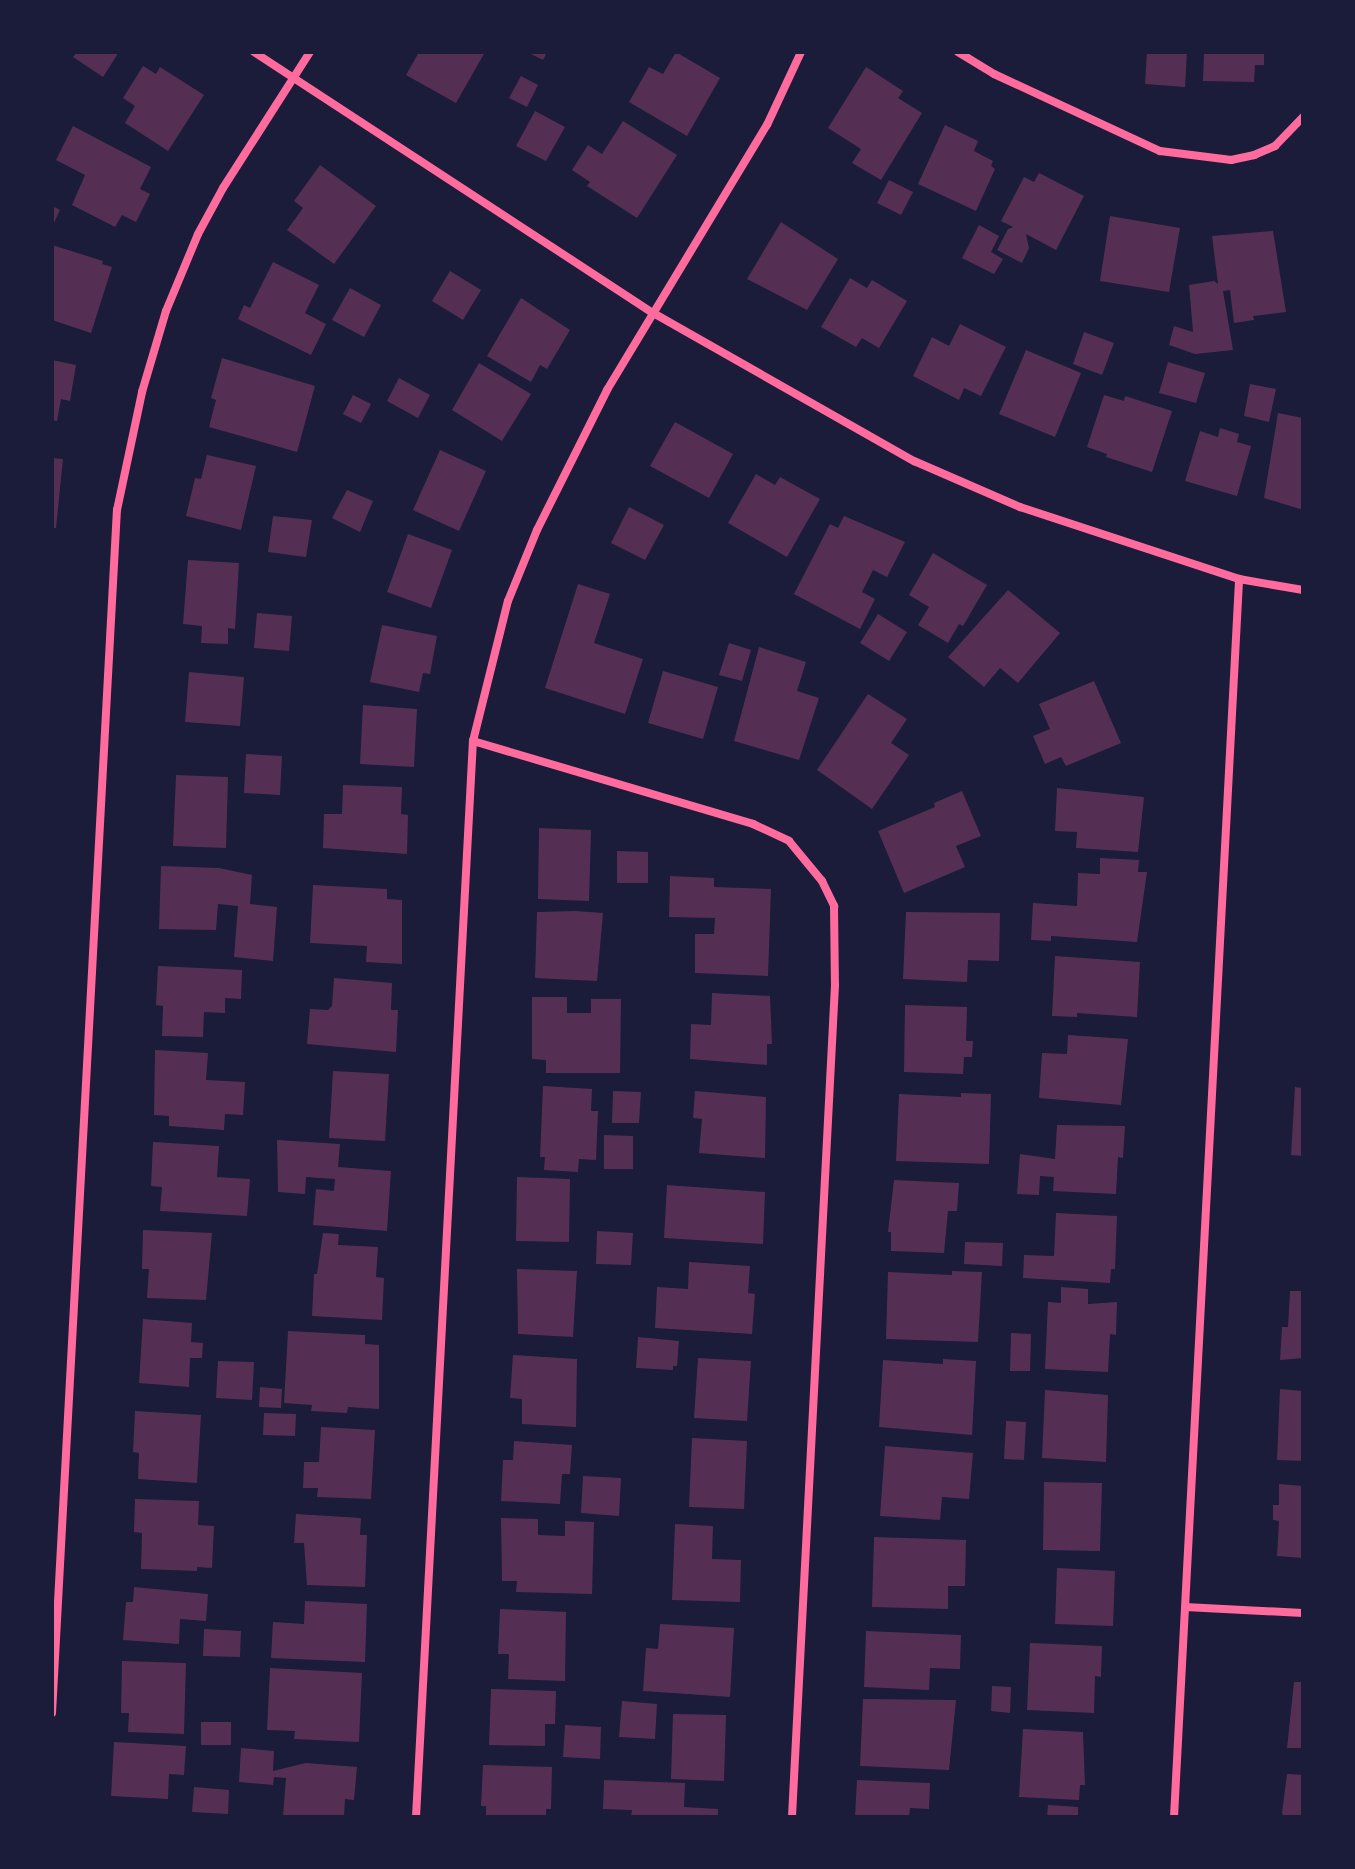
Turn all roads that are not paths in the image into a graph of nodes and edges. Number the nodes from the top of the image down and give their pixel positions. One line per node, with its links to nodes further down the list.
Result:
1 (254, 52): 5 (street)
2 (310, 52): 5 (street)
3 (801, 52): 7 (street)
4 (958, 52): 6 (street)
5 (294, 78): 7 (street); 13 (street)
6 (1303, 117)
7 (655, 314): 8 (street); 10 (street)
8 (1239, 579): 9 (street); 11 (street)
9 (1303, 590)
10 (473, 741): 14 (street); 15 (street)
11 (1185, 1607): 12 (street); 16 (street)
12 (1303, 1613)
13 (52, 1713)
14 (416, 1817)
15 (792, 1817)
16 (1174, 1817)

